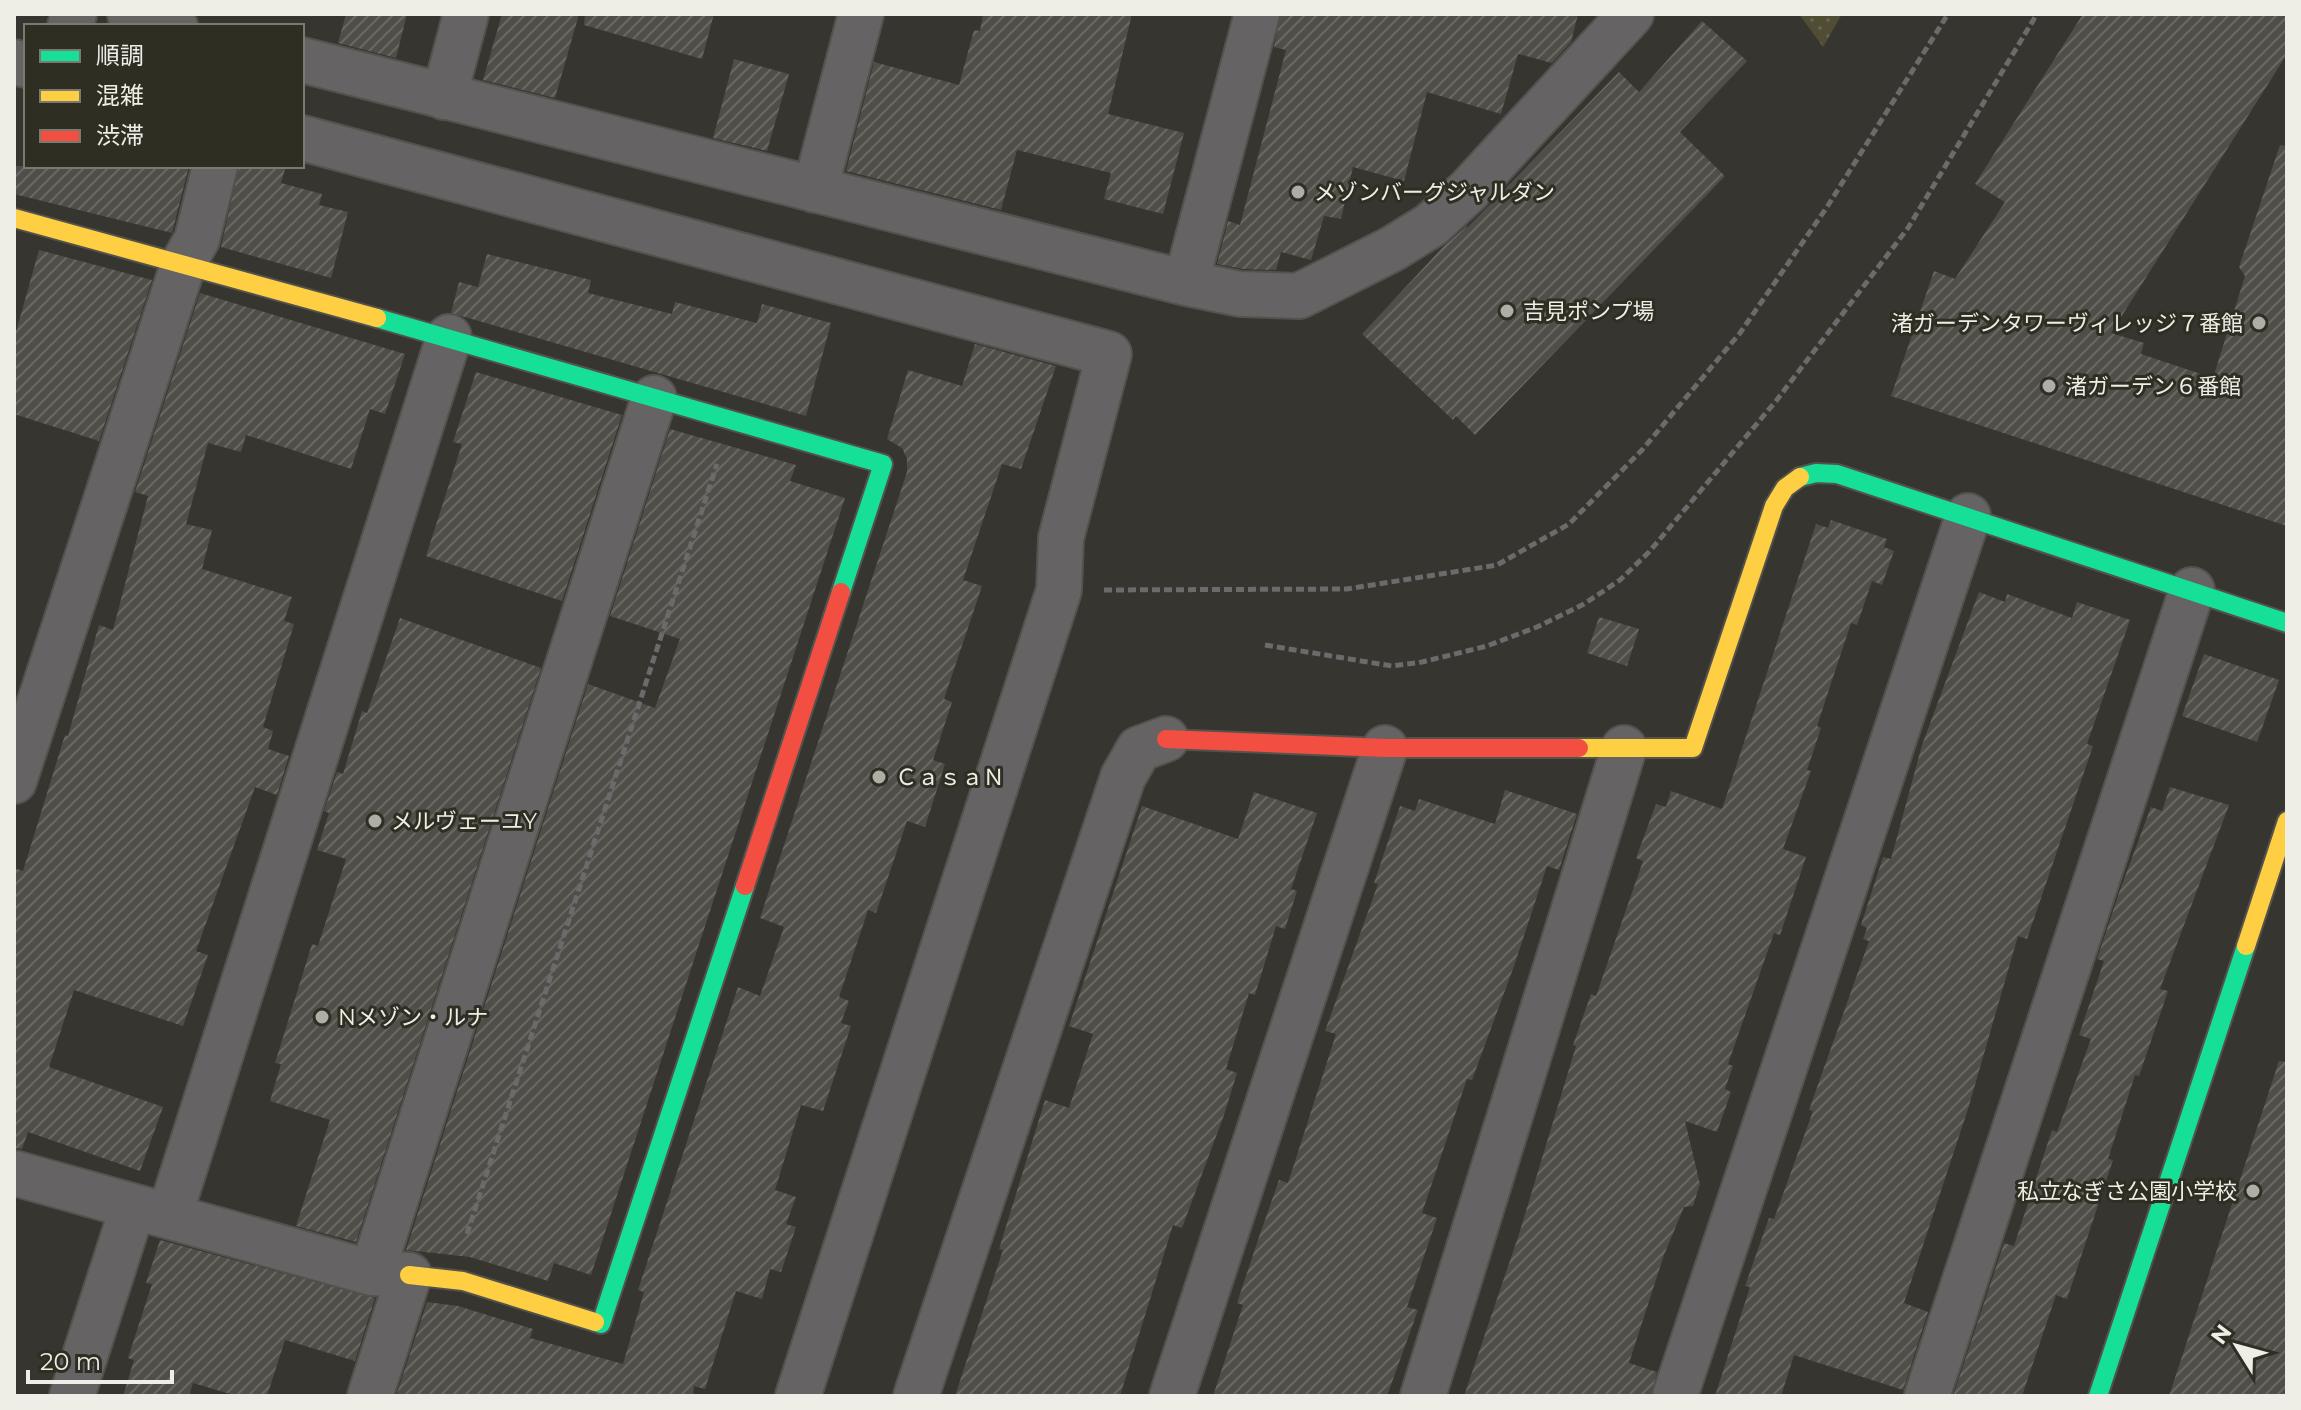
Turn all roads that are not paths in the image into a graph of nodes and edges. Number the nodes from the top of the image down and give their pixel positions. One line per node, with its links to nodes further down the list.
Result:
1 (130, 14): 6 (street)
2 (466, 14): 8 (street)
3 (861, 14): 11 (street)
4 (1257, 14): 14 (street)
5 (1631, 14): 14 (street)
6 (168, 24)
7 (304, 61): 8 (street)
8 (444, 97): 11 (street)
9 (304, 139): 30 (street)
10 (215, 168): 13 (street)
11 (815, 190): 14 (street)
12 (14, 218): 13 (street)
13 (184, 262): 15 (street); 23 (street)
14 (1186, 283)
15 (449, 337): 16 (street); 26 (street)
16 (654, 398): 27 (street); 27 (street)
17 (1968, 516): 18 (street); 22 (street); 34 (street)
18 (2192, 590): 19 (street); 35 (street)
19 (2287, 623)
20 (1166, 739): 21 (street); 31 (street)
21 (1385, 748): 22 (street); 32 (street)
22 (1624, 748): 33 (street)
23 (14, 781)
24 (2287, 821): 36 (street)
25 (14, 1173): 26 (street)
26 (151, 1210): 27 (street); 28 (street)
27 (411, 1276): 29 (street)
28 (72, 1396)
29 (370, 1396)
30 (798, 1396)
31 (916, 1396)
32 (1172, 1396)
33 (1423, 1396)
34 (1675, 1396)
35 (1927, 1396)
36 (2098, 1396)

